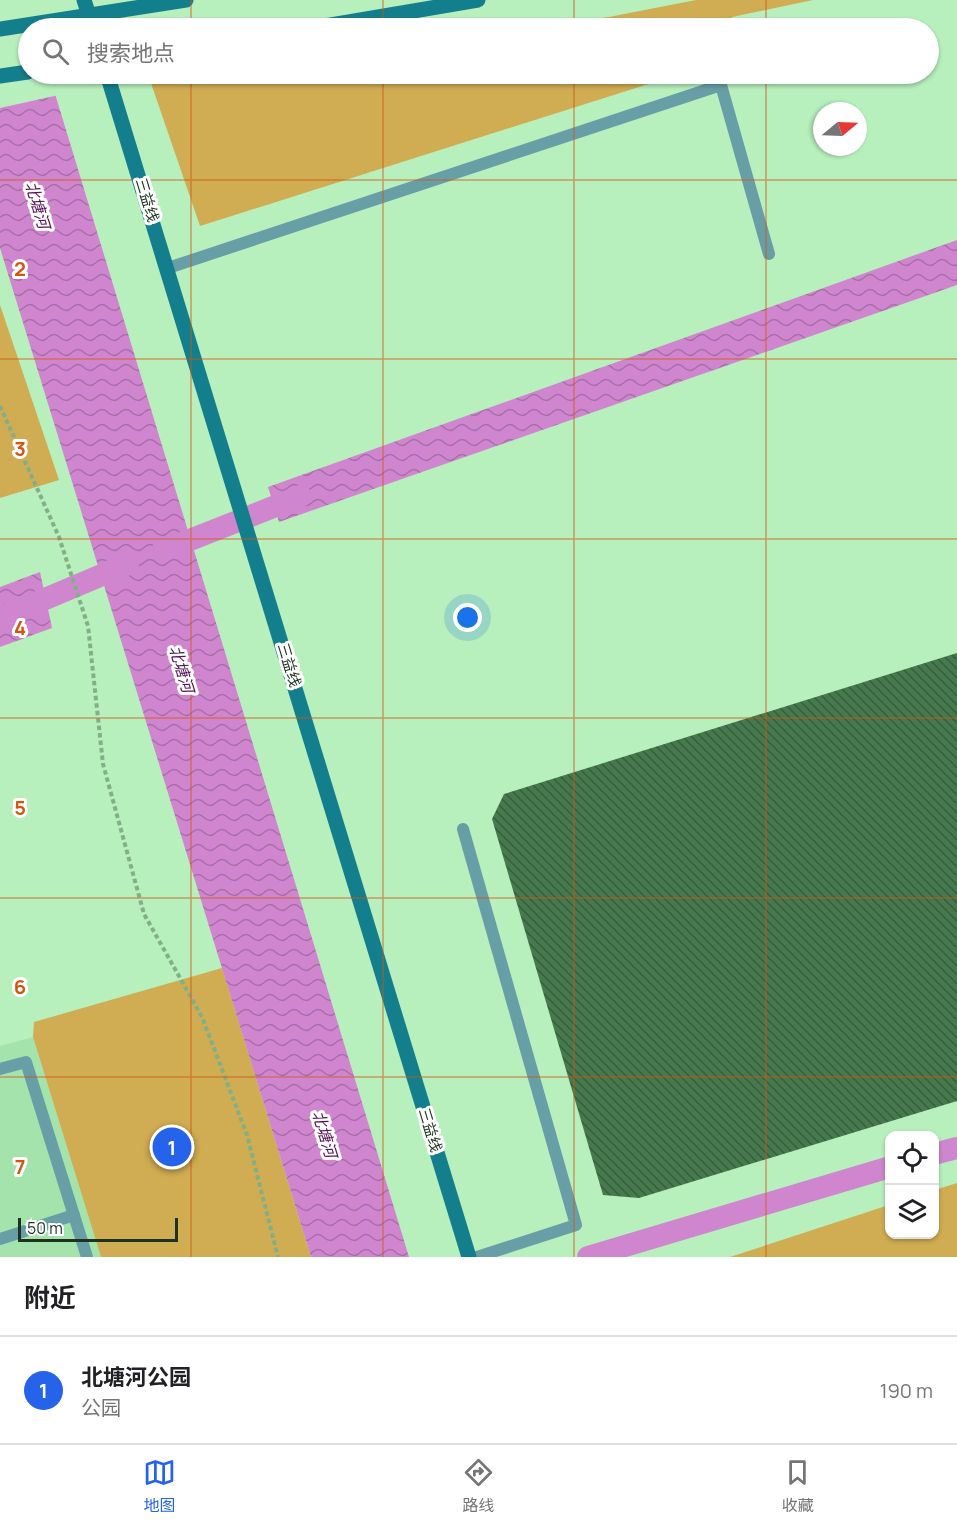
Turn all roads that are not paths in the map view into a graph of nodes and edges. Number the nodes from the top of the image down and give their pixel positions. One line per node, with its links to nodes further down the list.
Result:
1 (84, 0): 5 (street)
2 (186, 0): 4 (street, bridge)
3 (478, 0): 6 (street)
4 (71, 18)
5 (90, 18)
6 (372, 18)
7 (18, 26): 8 (street, bridge)
8 (0, 29)
9 (18, 73): 10 (street)
10 (0, 76)
11 (110, 84): 13 (street, 三益线)
12 (770, 254): 13 (lane)
13 (168, 268): 19 (street, 三益线)
14 (463, 829): 20 (lane)
15 (0, 1069): 16 (lane)
16 (74, 1215): 17 (lane); 18 (lane)
17 (0, 1239)
18 (87, 1257)
19 (469, 1257)
20 (477, 1257)

